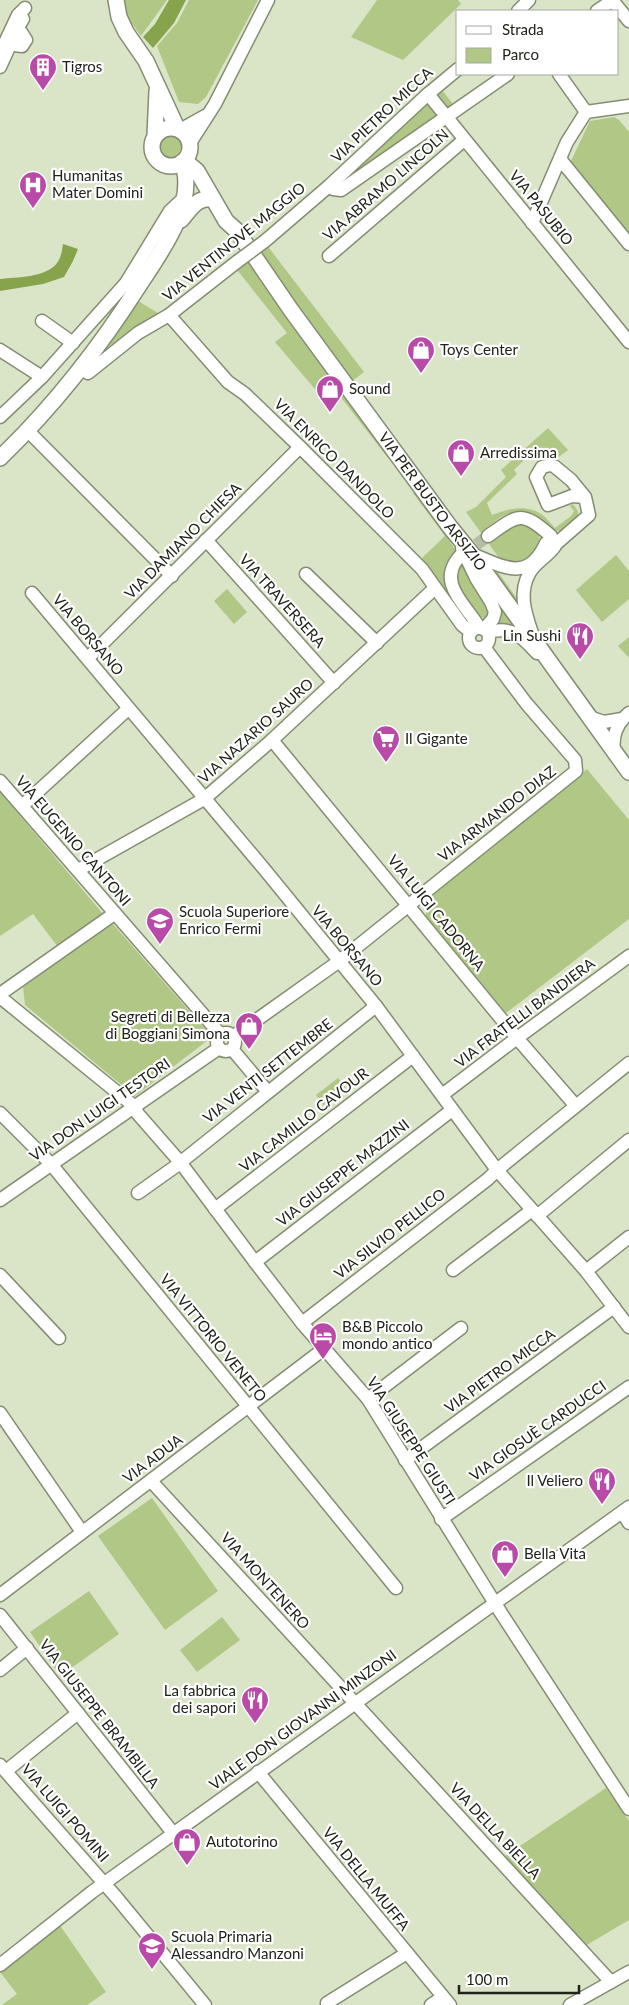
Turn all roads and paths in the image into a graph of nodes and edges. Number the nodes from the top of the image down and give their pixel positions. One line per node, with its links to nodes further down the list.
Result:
1 (116, 0): 13 (main road)
2 (268, 0): 16 (street)
3 (529, 0): 6 (street)
4 (613, 0): 7 (street); 8 (street)
5 (26, 9): 9 (street)
6 (519, 10)
7 (598, 10)
8 (629, 21)
9 (1, 60)
10 (456, 71): 14 (street, VIA PIETRO MICCA)
11 (507, 75): 18 (street, VIA VENTINOVE MAGGIO)
12 (560, 75): 17 (street)
13 (156, 85): 19 (main road); 20 (main road)
14 (428, 94): 18 (street, VIA PASUBIO); 25 (street, VIA PIETRO MICCA)
15 (628, 107): 17 (street)
16 (208, 112): 19 (street); 22 (street)
17 (586, 112): 23 (street)
18 (446, 117): 21 (street, VIA PASUBIO); 25 (street, VIA VENTINOVE MAGGIO)
19 (179, 129): 20 (main road); 22 (main road)
20 (155, 135): 24 (main road)
21 (464, 140): 28 (street, VIA PASUBIO); 32 (street, VIA ABRAMO LINCOLN)
22 (187, 154): 24 (main road); 26 (main road); 27 (main road, VIA PER BUSTO ARSIZIO); 30 (main road, VIA PER BUSTO ARSIZIO)
23 (560, 159): 28 (street); 31 (street)
24 (167, 166): 26 (main road)
25 (329, 186): 33 (street, VIA VENTINOVE MAGGIO, bridge)
26 (185, 195): 29 (main road); 35 (street)
27 (213, 199): 29 (main road); 30 (main road, VIA PER BUSTO ARSIZIO)
28 (532, 223): 36 (street, VIA PASUBIO)
29 (173, 229): 38 (main road)
30 (237, 231): 45 (main road, VIA PER BUSTO ARSIZIO)
31 (629, 244)
32 (329, 256)
33 (169, 315): 38 (street, VIA VENTINOVE MAGGIO); 42 (street, VIA ENRICO DANDOLO)
34 (42, 321): 35 (street)
35 (72, 342): 39 (street)
36 (629, 342)
37 (0, 350): 39 (street)
38 (81, 369): 41 (main road)
39 (42, 377): 40 (street)
40 (0, 417)
41 (28, 431): 43 (main road); 51 (street)
42 (300, 447): 48 (street, VIA DAMIANO CHIESA); 52 (street, VIA ENRICO DANDOLO)
43 (0, 458)
44 (585, 497): 47 (street)
45 (450, 527): 49 (main road, VIA PER BUSTO ARSIZIO); 54 (street)
46 (488, 536): 47 (street)
47 (550, 539): 49 (street); 57 (street)
48 (206, 540): 51 (street, VIA DAMIANO CHIESA); 60 (street, VIA TRAVERSERA)
49 (466, 555): 54 (street); 57 (main road, VIA PER BUSTO ARSIZIO)
50 (306, 574): 55 (street)
51 (172, 576): 58 (street, VIA DAMIANO CHIESA)
52 (435, 588): 54 (street, VIA ENRICO DANDOLO); 55 (street, VIA NAZARIO SAURO)
53 (32, 593): 58 (street, VIA BORSANO)
54 (481, 630): 56 (street); 56 (street, VIA ENRICO DANDOLO); 59 (street)
55 (377, 643): 60 (street, VIA NAZARIO SAURO)
56 (484, 647): 71 (street, VIA ARMANDO DIAZ)
57 (538, 647): 59 (main road, VIA PER BUSTO ARSIZIO)
58 (88, 658): 61 (street, VIA BORSANO)
59 (559, 675): 62 (main road, VIA PER BUSTO ARSIZIO)
60 (334, 683): 64 (street, VIA NAZARIO SAURO)
61 (128, 709): 68 (street, VIA BORSANO); 69 (street)
62 (588, 716): 63 (street); 65 (main road, VIA PER BUSTO ARSIZIO)
63 (626, 716): 65 (street)
64 (272, 740): 68 (street, VIA NAZARIO SAURO); 71 (street, VIA LUIGI CADORNA)
65 (614, 752): 66 (main road, VIA PER BUSTO ARSIZIO)
66 (629, 772)
67 (0, 781): 69 (street, VIA EUGENIO CANTONI)
68 (204, 799): 70 (street, VIA NAZARIO SAURO); 74 (street, VIA BORSANO)
69 (22, 806): 70 (street, VIA EUGENIO CANTONI)
70 (78, 870): 72 (street, VIA EUGENIO CANTONI)
71 (409, 905): 74 (street, VIA ARMANDO DIAZ); 79 (street, VIA LUIGI CADORNA)
72 (114, 914): 75 (street); 77 (street, VIA EUGENIO CANTONI)
73 (629, 956): 79 (street, VIA FRATELLI BANDIERA)
74 (338, 962): 76 (street, VIA BORSANO); 78 (street)
75 (0, 996): 87 (street, VIA GIUSEPPE GIUSTI)
76 (376, 1006): 82 (street, VIA BORSANO); 84 (street, VIA VENTI SETTEMBRE)
77 (220, 1034): 78 (street); 80 (street)
78 (234, 1036): 81 (street)
79 (517, 1038): 85 (street, VIA FRATELLI BANDIERA); 86 (street, VIA LUIGI CADORNA)
80 (219, 1048): 81 (street); 87 (street, VIA DON LUIGI TESTORI)
81 (232, 1049): 84 (street)
82 (413, 1056): 85 (street, VIA BORSANO); 96 (street, VIA CAMILLO CAVOUR)
83 (629, 1063): 86 (street, VIA SILVIO PELLICO)
84 (268, 1092): 91 (street, VIA VENTI SETTEMBRE)
85 (442, 1096): 88 (street, VIA BORSANO)
86 (575, 1105): 93 (street, VIA SILVIO PELLICO)
87 (134, 1106): 91 (street, VIA GIUSEPPE GIUSTI); 92 (street, VIA DON LUIGI TESTORI)
88 (452, 1110): 93 (street, VIA BORSANO); 99 (street, VIA GIUSEPPE MAZZINI)
89 (0, 1113): 92 (street, VIA VITTORIO VENETO)
90 (629, 1140): 97 (street)
91 (180, 1162): 94 (street); 96 (street, VIA GIUSEPPE GIUSTI)
92 (51, 1164): 95 (street, VIA DON LUIGI TESTORI); 111 (street, VIA VITTORIO VENETO)
93 (497, 1170): 97 (street, VIA BORSANO); 104 (street, VIA SILVIO PELLICO)
94 (138, 1193)
95 (0, 1200)
96 (215, 1209): 99 (street, VIA GIUSEPPE GIUSTI)
97 (535, 1213): 100 (street); 101 (street, VIA BORSANO)
98 (629, 1237): 101 (street)
99 (254, 1262): 104 (street, VIA GIUSEPPE GIUSTI)
100 (453, 1270)
101 (586, 1271): 103 (street, VIA BORSANO)
102 (0, 1275): 107 (street)
103 (614, 1307): 105 (street, VIA BORSANO); 113 (street, VIA PIETRO MICCA)
104 (302, 1322): 108 (street, VIA GIUSEPPE GIUSTI)
105 (629, 1327)
106 (461, 1328): 110 (street)
107 (59, 1338)
108 (325, 1348): 110 (street, VIA GIUSEPPE GIUSTI); 111 (street, VIA ADUA)
109 (629, 1387): 116 (street, VIA GIOSUÈ CARDUCCI)
110 (368, 1399): 113 (street, VIA GIUSEPPE GIUSTI)
111 (247, 1407): 114 (street, VIA ADUA); 118 (street, VIA VITTORIO VENETO)
112 (0, 1413): 117 (street)
113 (405, 1460): 116 (street, VIA GIUSEPPE GIUSTI)
114 (152, 1481): 117 (street, VIA ADUA); 124 (street, VIA MONTENERO)
115 (627, 1514): 120 (street, VIALE DON GIOVANNI MINZONI)
116 (441, 1519): 120 (street, VIA GIUSEPPE GIUSTI)
117 (82, 1532): 119 (street, VIA ADUA)
118 (396, 1588)
119 (0, 1595)
120 (496, 1602): 124 (street, VIALE DON GIOVANNI MINZONI); 128 (street, VIA GIUSEPPE GIUSTI)
121 (0, 1615): 122 (street, VIA GIUSEPPE BRAMBILLA)
122 (27, 1648): 123 (street); 125 (street, VIA GIUSEPPE BRAMBILLA)
123 (0, 1670)
124 (354, 1703): 127 (street, VIALE DON GIOVANNI MINZONI); 134 (street, VIA DELLA BIELLA)
125 (78, 1713): 126 (street); 129 (street, VIA GIUSEPPE BRAMBILLA)
126 (3, 1768): 130 (street, VIA LUIGI POMINI)
127 (258, 1772): 129 (street, VIALE DON GIOVANNI MINZONI); 131 (street, VIA DELLA MUFFA)
128 (629, 1809)
129 (173, 1833): 130 (street, VIALE DON GIOVANNI MINZONI)
130 (104, 1883): 132 (street, VIALE DON GIOVANNI MINZONI); 137 (street, VIA LUIGI POMINI)
131 (406, 1953): 135 (street, VIA DELLA MUFFA); 136 (street)
132 (0, 1965)
133 (629, 1972): 134 (street)
134 (611, 1982): 139 (street)
135 (447, 2001): 138 (street)
136 (327, 2003)
137 (205, 2005)
138 (431, 2005)
139 (570, 2005)

